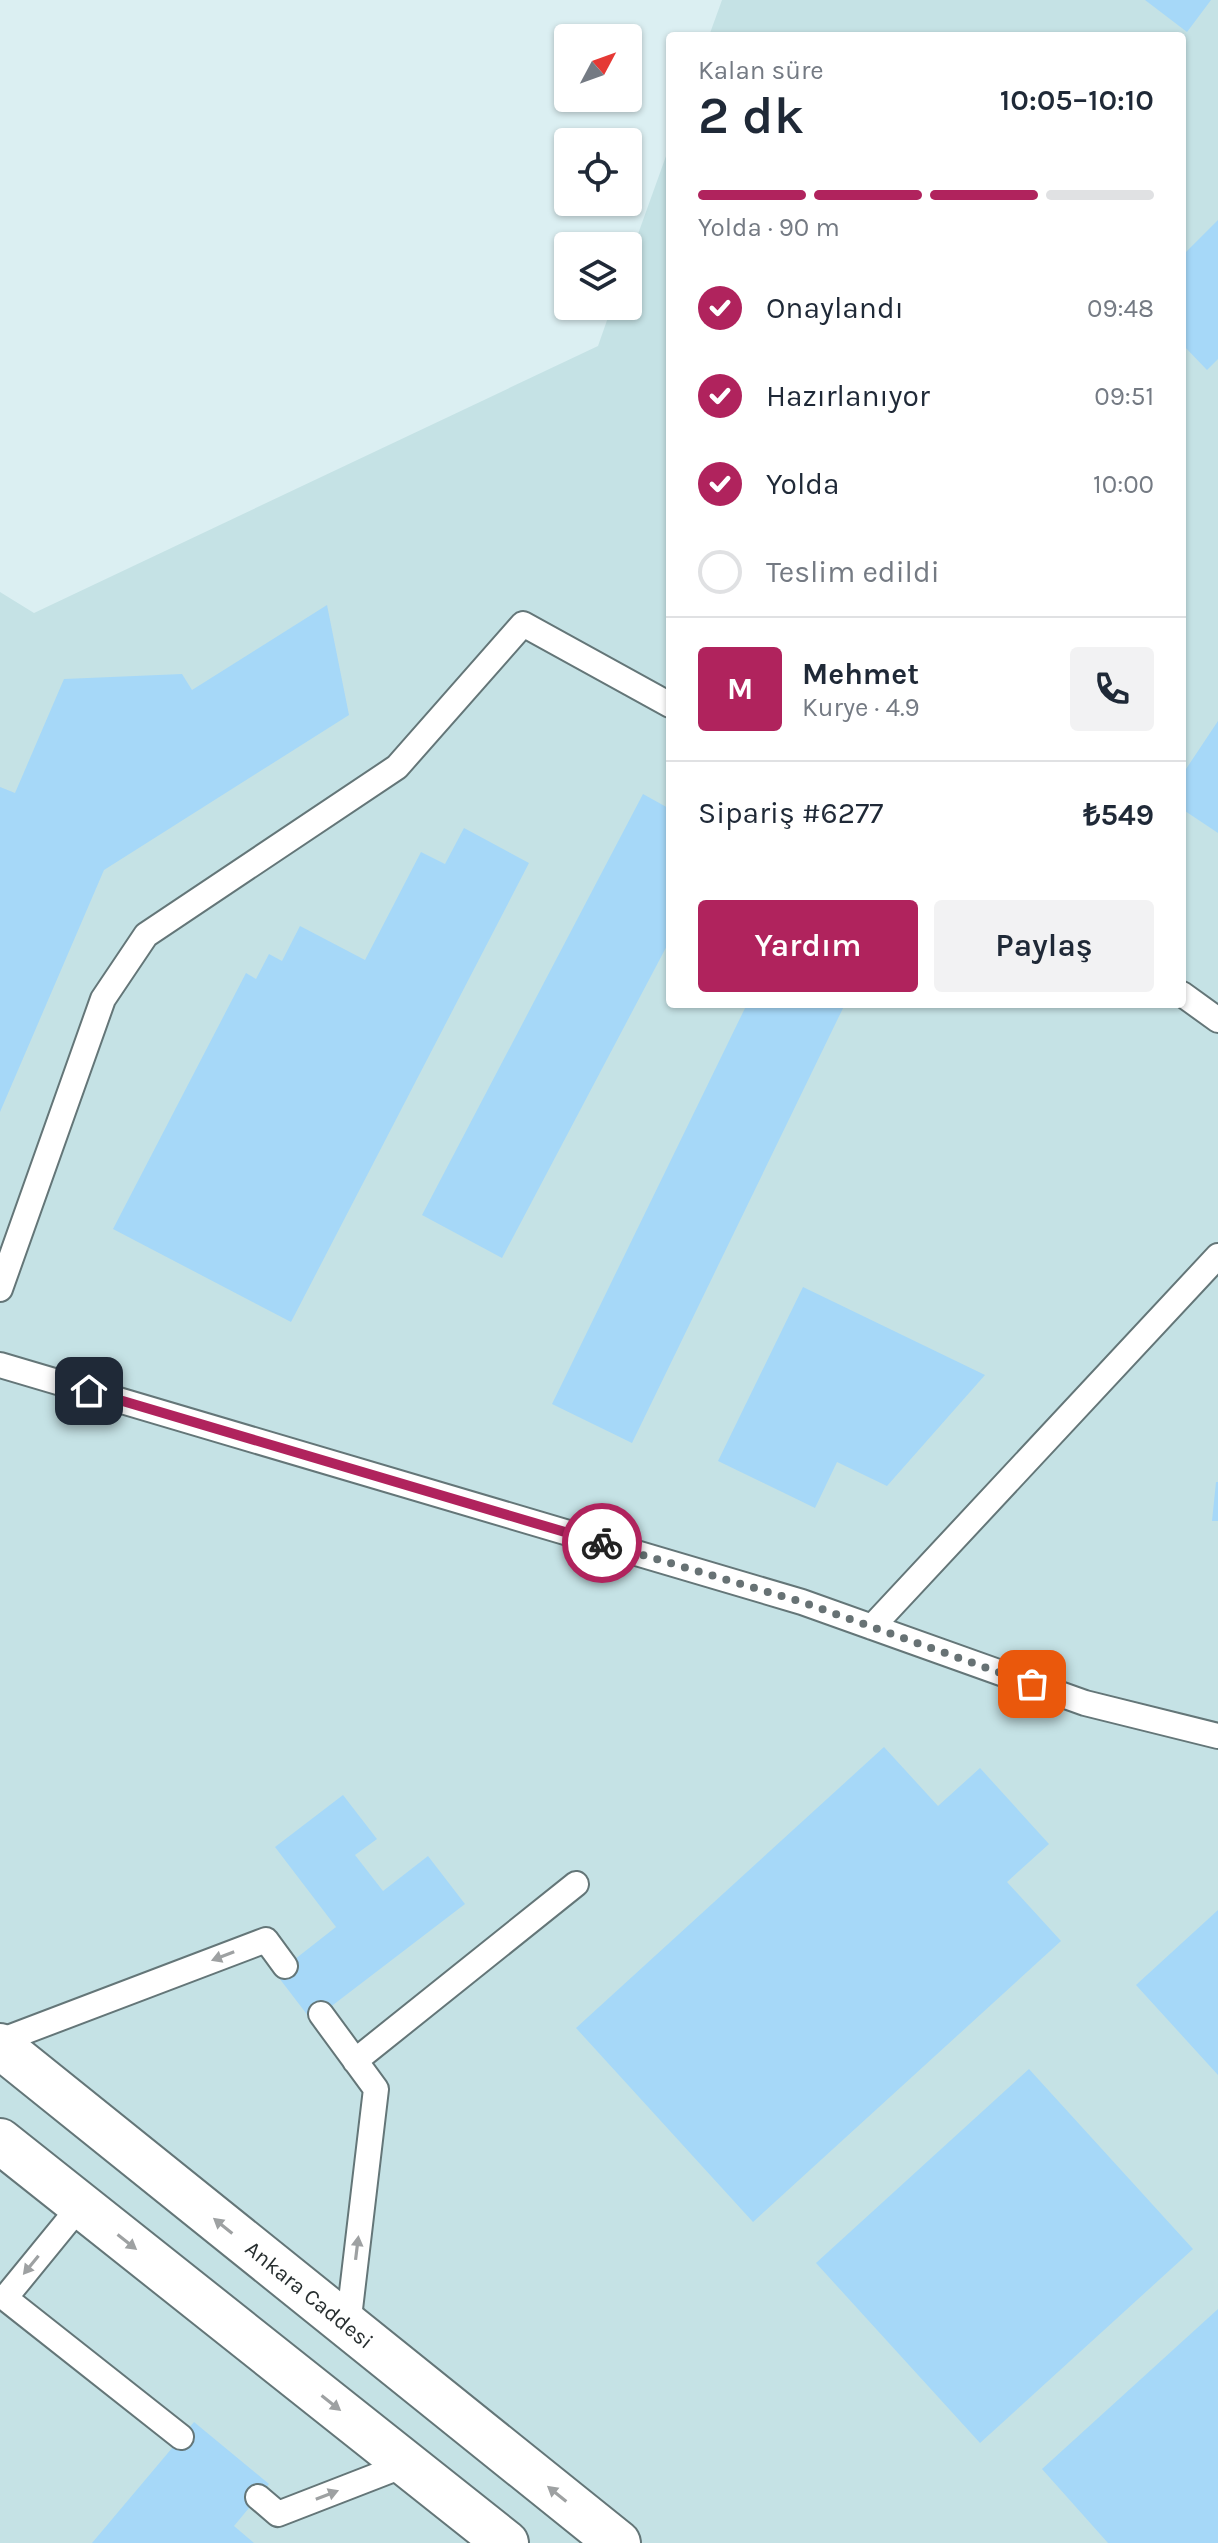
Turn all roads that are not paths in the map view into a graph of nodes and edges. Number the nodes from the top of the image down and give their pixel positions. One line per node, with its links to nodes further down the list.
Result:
1 (666, 703): 5 (lane)
2 (1186, 997): 3 (lane)
3 (1218, 1020)
4 (1218, 1256): 7 (lane)
5 (0, 1289)
6 (0, 1365): 7 (lane)
7 (872, 1627): 8 (lane)
8 (1218, 1736)
9 (576, 1884): 13 (lane)
10 (285, 1966): 12 (lane, one-way to 12)
11 (321, 2014): 13 (lane)
12 (0, 2043): 17 (highway, Ankara Caddesi, one-way to 12)
13 (355, 2061): 17 (lane, one-way to 13)
14 (0, 2141): 15 (highway)
15 (81, 2205): 16 (lane, one-way to 16); 19 (highway, one-way to 19)
16 (2, 2298): 18 (lane)
17 (348, 2326): 22 (highway, Ankara Caddesi, one-way to 17)
18 (181, 2437)
19 (407, 2464): 20 (lane, one-way to 19); 21 (highway)
20 (258, 2497)
21 (506, 2543)
22 (618, 2543)

